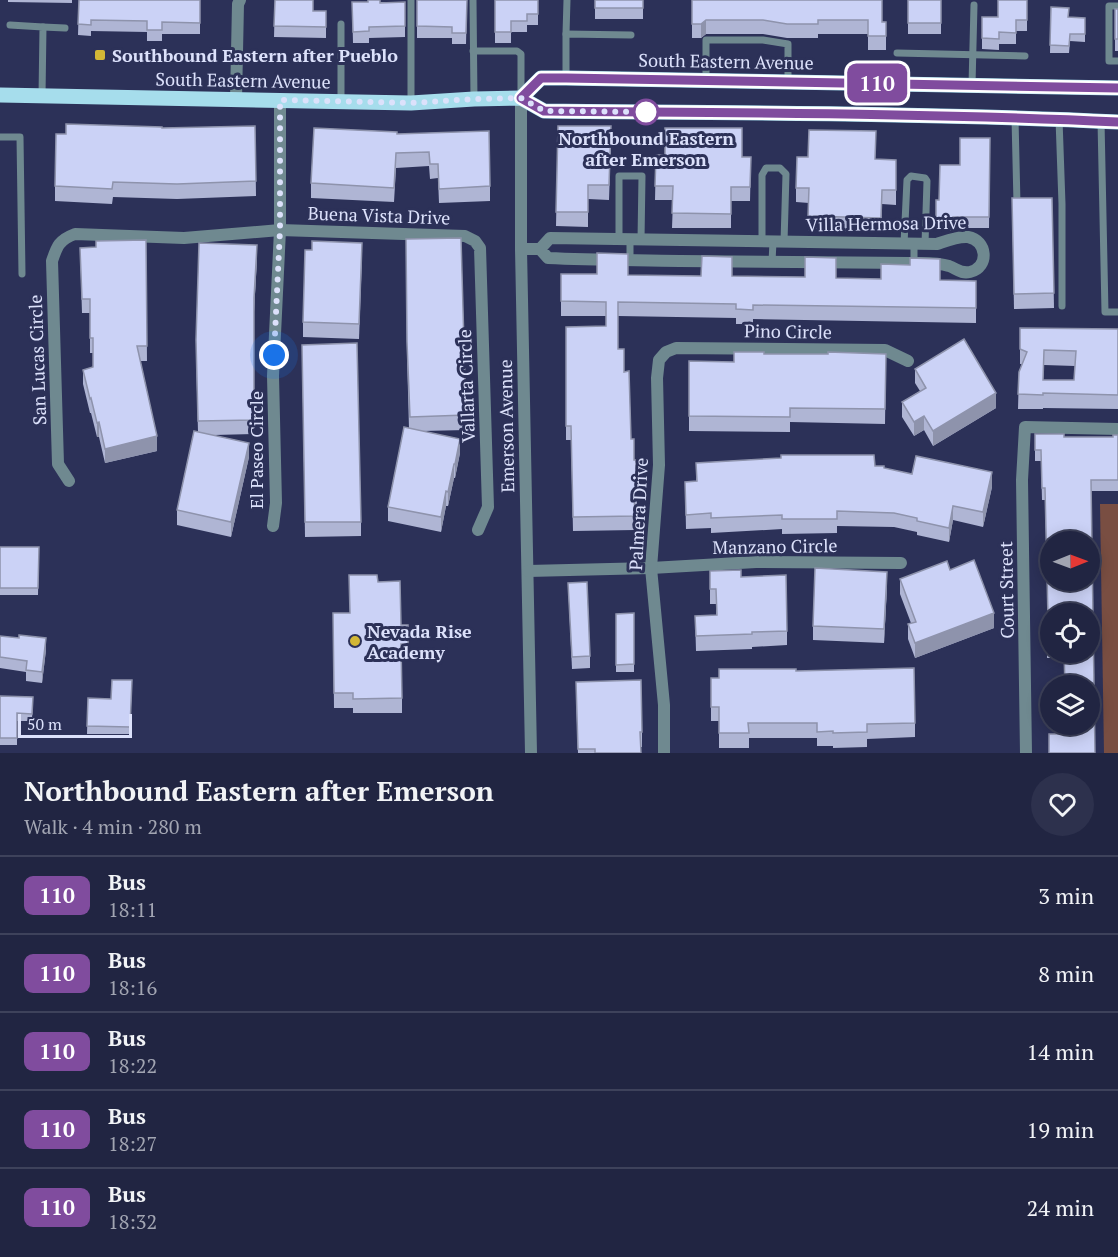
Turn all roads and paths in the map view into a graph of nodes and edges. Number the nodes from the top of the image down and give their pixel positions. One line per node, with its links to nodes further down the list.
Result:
1 (240, 0): 27 (street)
2 (411, 0): 30 (lane)
3 (473, 0): 13 (lane)
4 (567, 0): 11 (lane)
5 (974, 5): 15 (lane)
6 (1118, 6): 17 (lane)
7 (341, 24): 29 (lane)
8 (10, 25): 9 (lane)
9 (43, 27): 10 (lane); 24 (lane)
10 (65, 28)
11 (566, 34): 12 (lane); 18 (lane)
12 (631, 35)
13 (473, 51): 25 (lane); 26 (lane)
14 (897, 53): 15 (lane)
15 (973, 55): 16 (lane); 21 (lane)
16 (1026, 56)
17 (1118, 61)
18 (566, 78): 19 (main road, South Eastern Avenue); 25 (main road, South Eastern Avenue)
19 (706, 80): 20 (main road, South Eastern Avenue); 20 (lane)
20 (788, 82): 21 (main road, South Eastern Avenue)
21 (972, 85): 22 (main road, South Eastern Avenue)
22 (1118, 88)
23 (0, 95): 24 (main road, South Eastern Avenue)
24 (42, 96): 27 (main road, South Eastern Avenue)
25 (521, 98): 26 (main road, South Eastern Avenue); 31 (main road, South Eastern Avenue); 45 (street, Emerson Avenue)
26 (474, 99): 30 (main road, South Eastern Avenue)
27 (236, 100): 28 (main road, South Eastern Avenue)
28 (280, 100): 29 (main road, South Eastern Avenue); 39 (street, El Paseo Circle)
29 (341, 102): 30 (main road, South Eastern Avenue)
30 (411, 103)
31 (1015, 118): 32 (main road, South Eastern Avenue); 36 (lane)
32 (1059, 120): 33 (main road, South Eastern Avenue); 38 (lane)
33 (1101, 122): 34 (main road, South Eastern Avenue); 52 (lane)
34 (1118, 122)
35 (0, 137): 50 (lane)
36 (1028, 204)
37 (1051, 204): 38 (lane)
38 (1062, 204): 51 (lane)
39 (280, 230): 40 (street, Buena Vista Drive); 42 (street, Buena Vista Drive); 57 (street, El Paseo Circle)
40 (65, 238): 56 (street, San Lucas Circle)
41 (630, 240): 41 (lane); 43 (street, Villa Hermosa Drive); 46 (street, Villa Hermosa Drive); 47 (lane)
42 (475, 241): 58 (street, Vallarta Circle)
43 (773, 242): 43 (lane); 44 (street, Villa Hermosa Drive); 48 (lane)
44 (915, 244): 44 (lane); 49 (lane); 49 (street, Villa Hermosa Drive)
45 (520, 249): 46 (street, Villa Hermosa Drive); 61 (street, Emerson Avenue)
46 (540, 249): 47 (street, Villa Hermosa Drive)
47 (630, 260): 48 (street, Villa Hermosa Drive)
48 (772, 262): 49 (street, Villa Hermosa Drive)
49 (914, 262)
50 (22, 274)
51 (1062, 306)
52 (1118, 312)
53 (666, 351): 54 (street, Pino Circle); 60 (street, Palmera Drive)
54 (908, 361)
55 (1118, 429): 64 (street, Court Street)
56 (69, 481)
57 (273, 526)
58 (478, 530)
59 (901, 563): 60 (street, Manzano Circle)
60 (651, 568): 61 (street, Manzano Circle); 63 (street, Palmera Drive)
61 (528, 572): 62 (street, Emerson Avenue)
62 (531, 753)
63 (663, 753)
64 (1026, 753)

